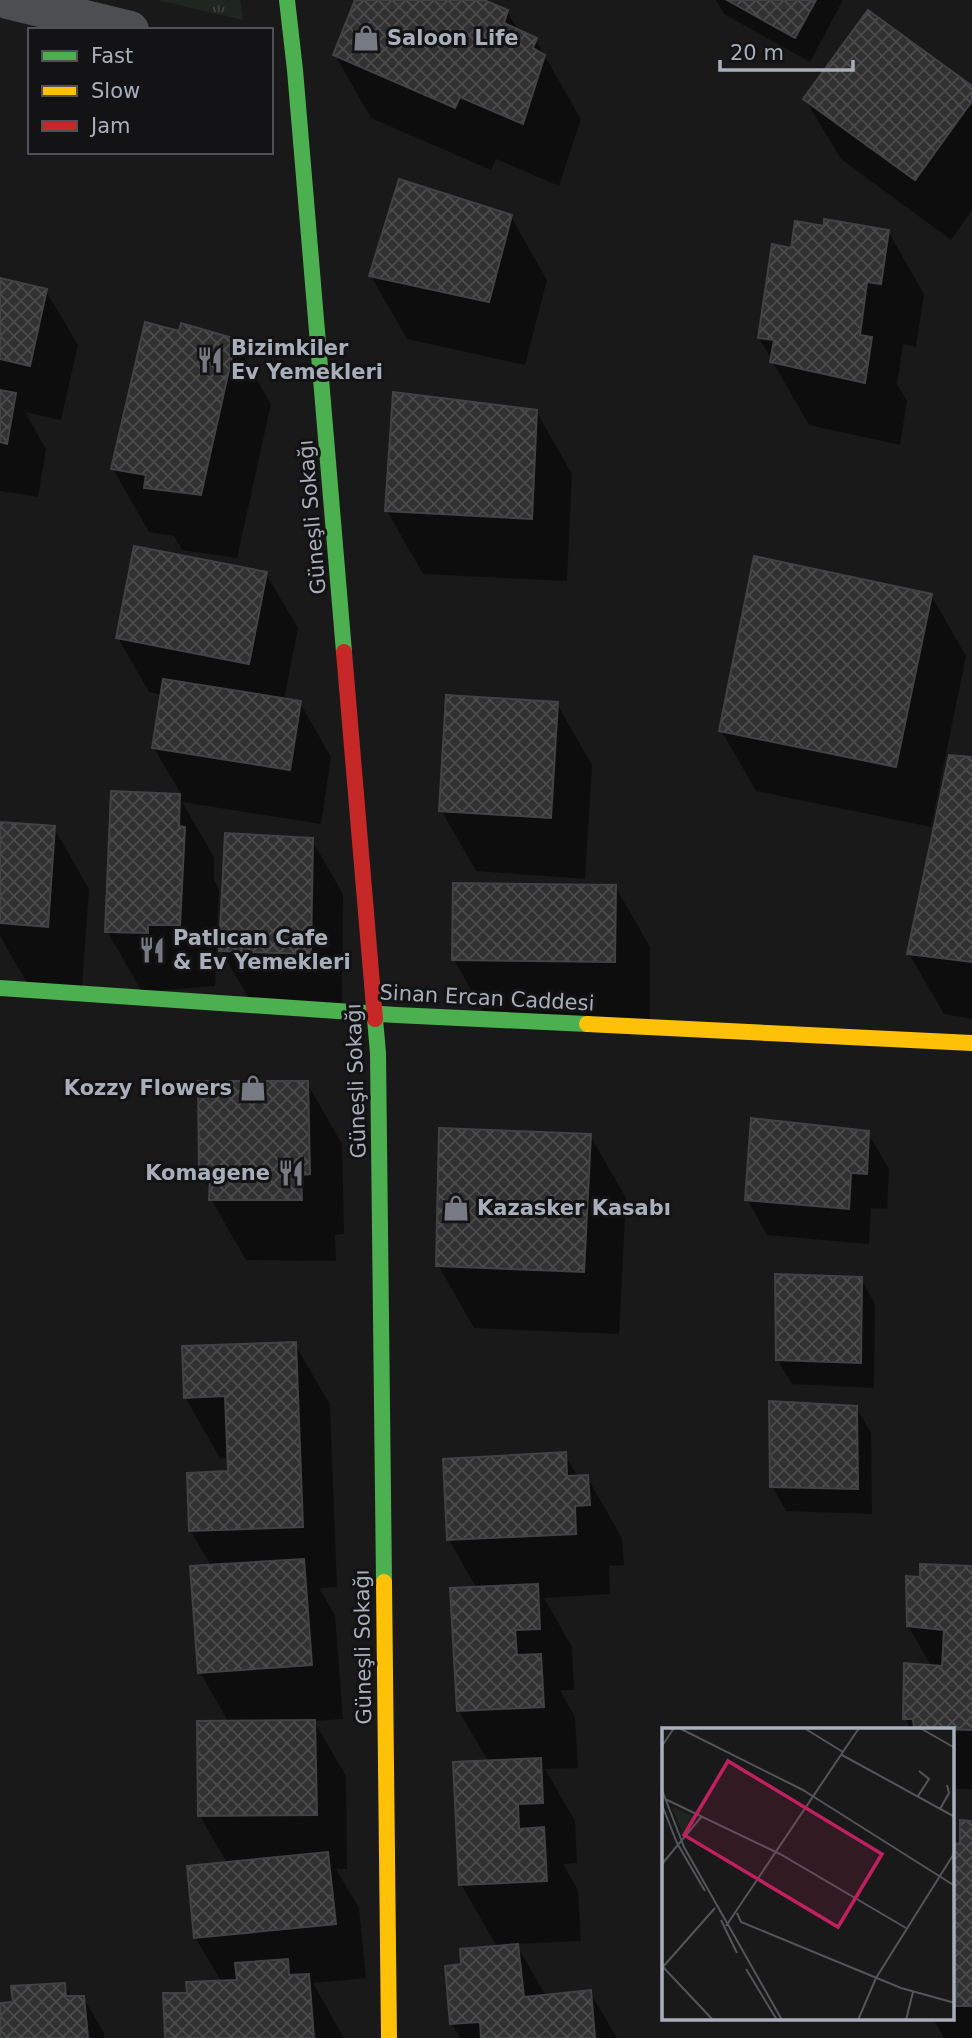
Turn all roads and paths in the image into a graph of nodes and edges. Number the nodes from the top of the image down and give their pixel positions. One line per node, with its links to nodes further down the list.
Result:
1 (8, 0): 3 (street)
2 (287, 0): 4 (street, Güneşli Sokağı)
3 (122, 28)
4 (283, 67): 6 (street, Güneşli Sokağı)
5 (0, 988): 6 (street, Sinan Ercan Caddesi)
6 (376, 1013): 7 (street, Sinan Ercan Caddesi); 8 (street, Güneşli Sokağı)
7 (972, 1044)
8 (388, 2038)

